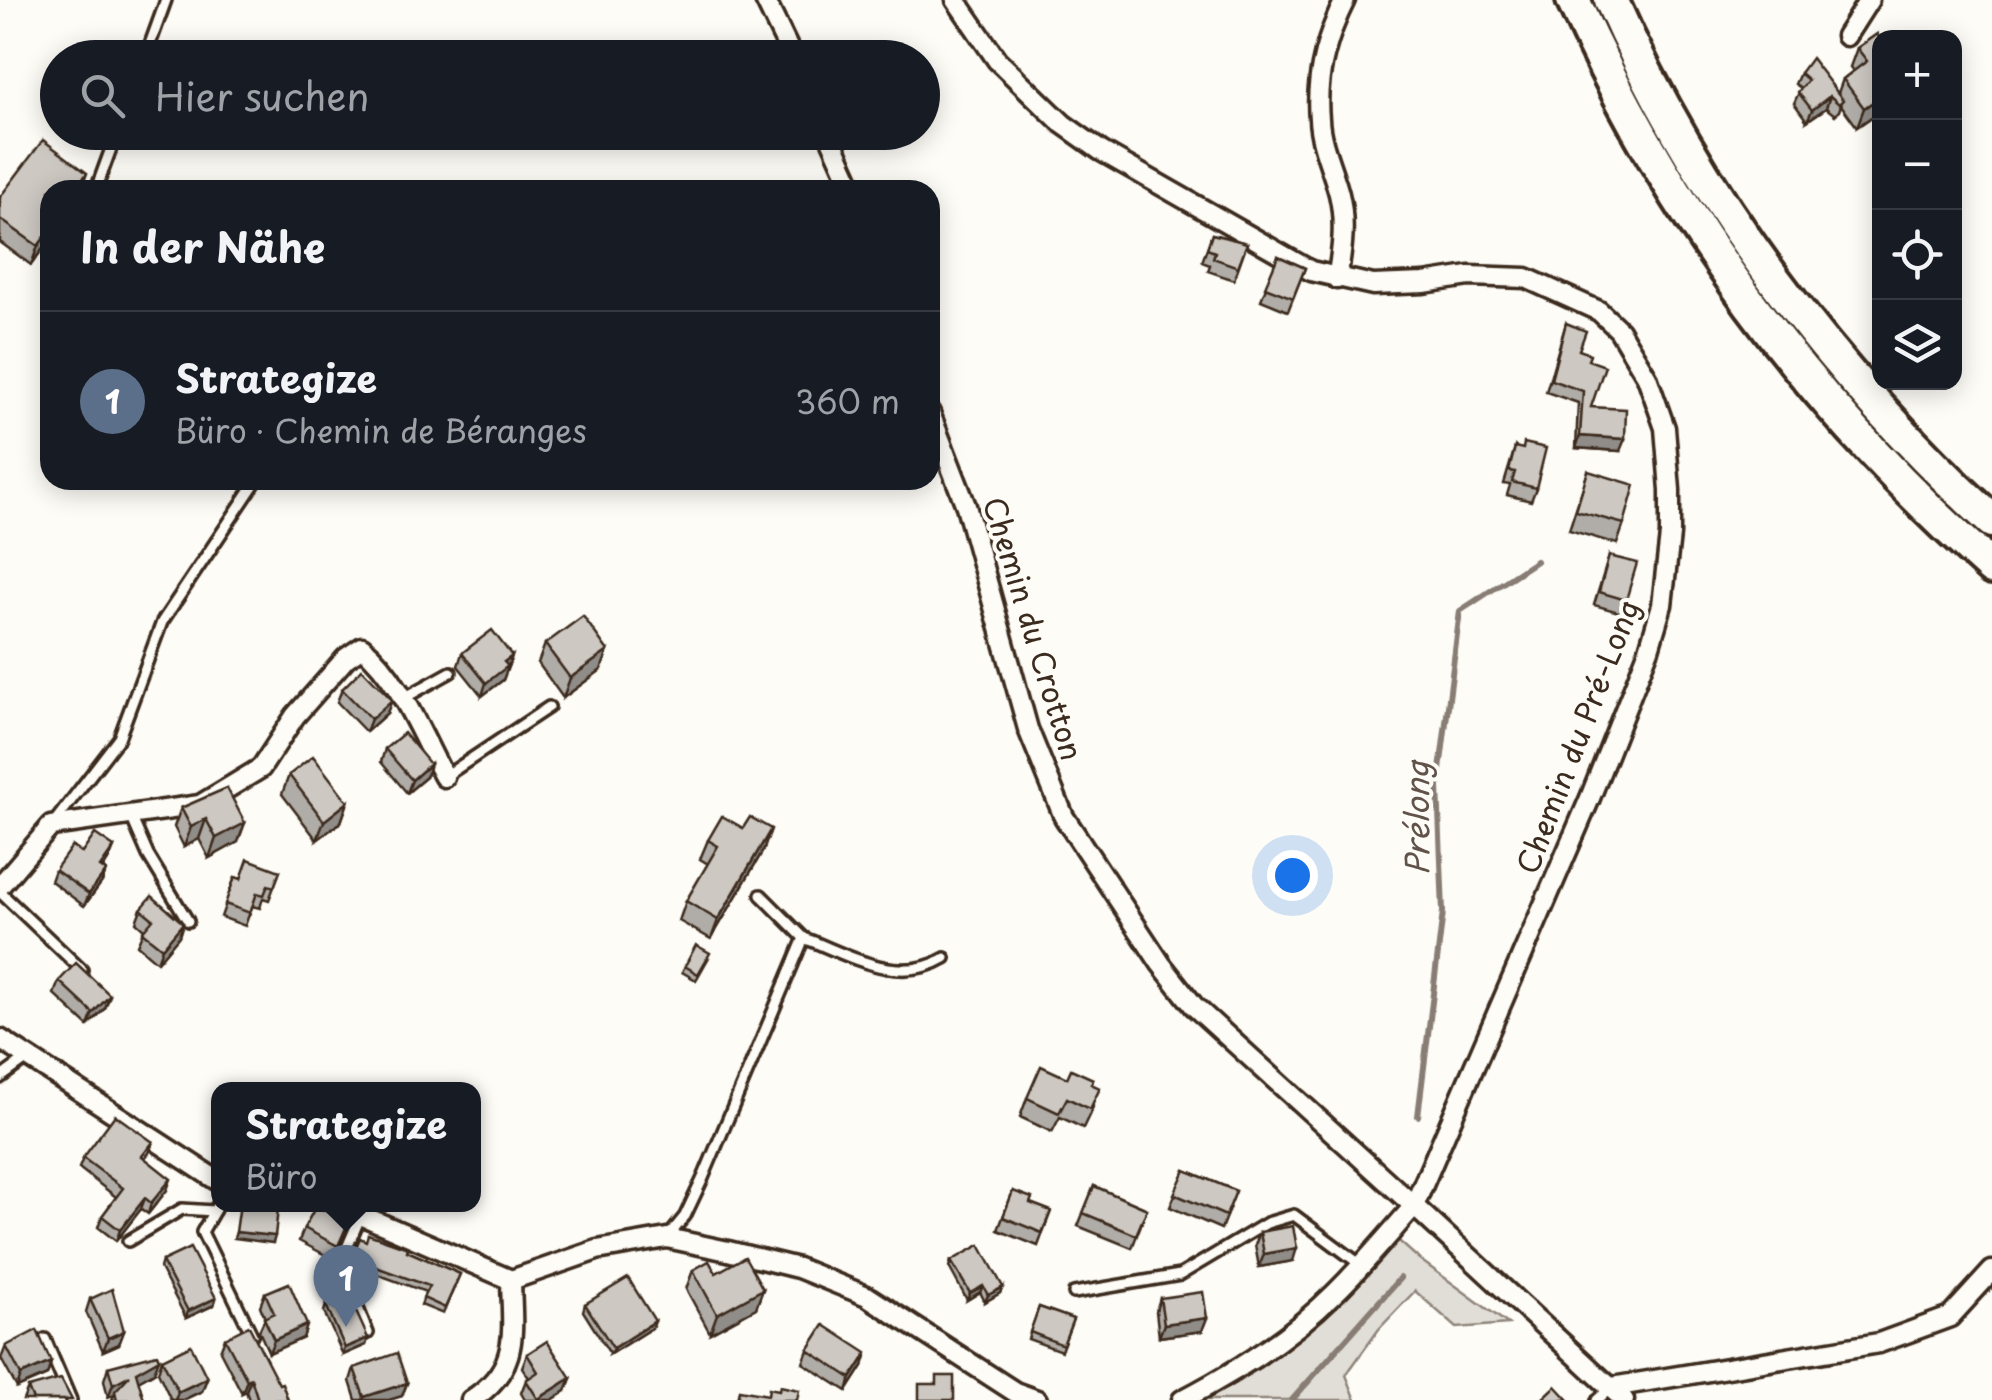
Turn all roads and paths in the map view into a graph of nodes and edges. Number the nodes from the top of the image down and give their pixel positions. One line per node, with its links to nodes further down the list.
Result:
1 (166, 0): 9 (lane)
2 (766, 0): 10 (street)
3 (956, 0): 15 (street, Chemin du Pré-Long)
4 (1345, 0): 15 (street)
5 (1573, 0): 19 (highway)
6 (1611, 0): 18 (highway)
7 (1869, 0): 8 (street)
8 (1846, 36)
9 (152, 40)
10 (785, 40)
11 (111, 150): 13 (lane)
12 (836, 150): 14 (street)
13 (100, 180)
14 (850, 180)
15 (1337, 279): 36 (street, Chemin du Pré-Long)
16 (940, 439): 36 (street, Chemin du Crotton)
17 (250, 490): 25 (lane)
18 (1992, 521)
19 (1992, 568)
20 (451, 672): 21 (lane)
21 (402, 699): 23 (street); 24 (street)
22 (549, 706): 23 (lane)
23 (444, 777)
24 (131, 816): 25 (street); 28 (lane)
25 (51, 826): 26 (street)
26 (0, 889): 31 (lane)
27 (761, 895): 29 (lane)
28 (188, 921)
29 (804, 938): 30 (lane); 41 (lane)
30 (945, 958)
31 (87, 975)
32 (0, 1039): 33 (street)
33 (26, 1059): 34 (lane); 35 (street)
34 (0, 1078)
35 (211, 1178)
36 (1414, 1206): 43 (street, Chemin du Pré-Long); 50 (street, Chemin du Crotton)
37 (211, 1208): 42 (lane)
38 (214, 1212): 49 (lane)
39 (353, 1212): 40 (street)
40 (362, 1215): 45 (street); 47 (lane)
41 (667, 1238): 45 (street); 53 (street)
42 (128, 1241)
43 (1361, 1265): 46 (lane); 54 (street, Chemin du Pré-Long)
44 (1992, 1271): 50 (street)
45 (511, 1280): 52 (street)
46 (1074, 1293)
47 (368, 1332)
48 (45, 1339): 51 (lane)
49 (257, 1347)
50 (1618, 1394): 55 (lane)
51 (71, 1400)
52 (472, 1400)
53 (1036, 1400)
54 (1182, 1400)
55 (1597, 1400)

